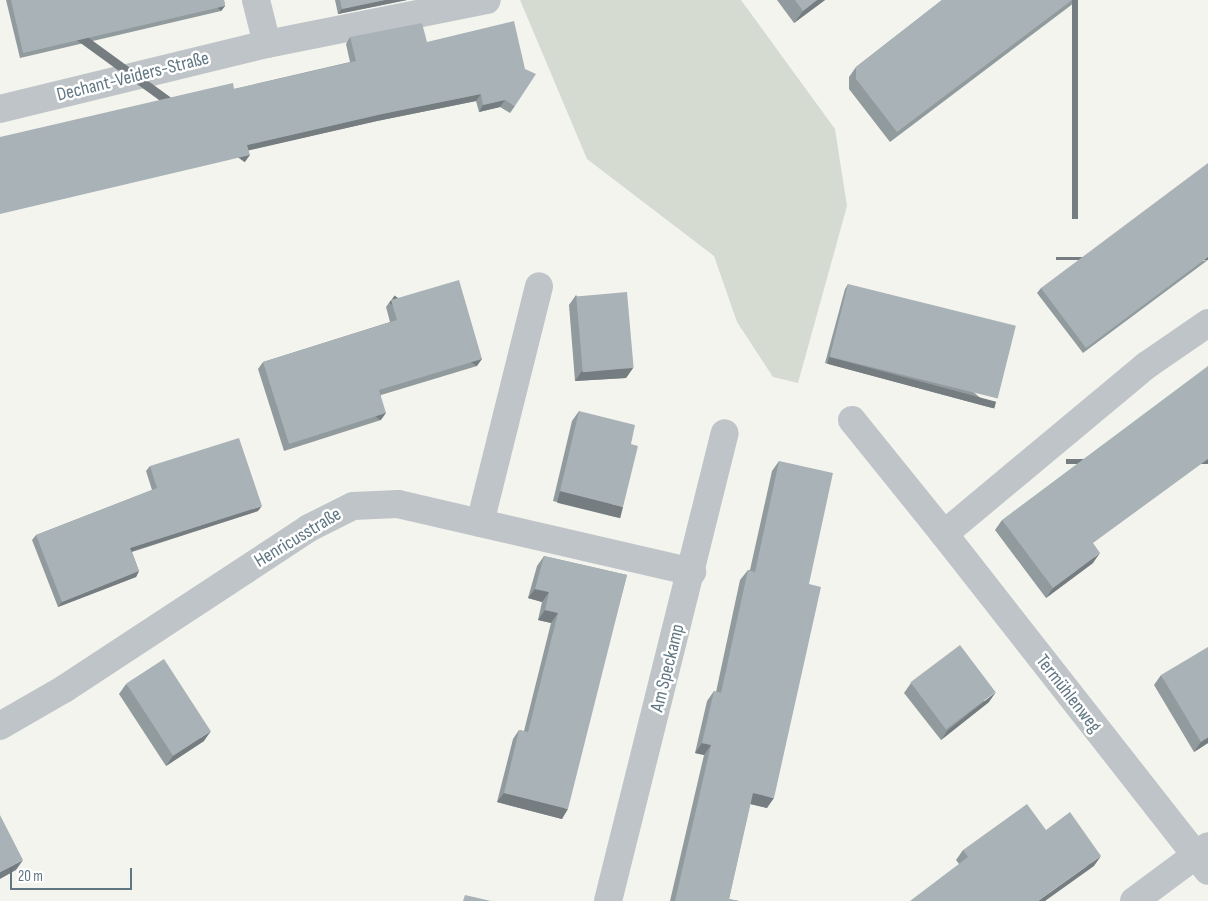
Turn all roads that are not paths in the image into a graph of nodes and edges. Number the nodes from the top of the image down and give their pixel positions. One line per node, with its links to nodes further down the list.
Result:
1 (256, 0): 3 (street)
2 (487, 0): 3 (street, Dechant-Veiders-Straße)
3 (267, 44): 4 (street, Dechant-Veiders-Straße)
4 (0, 109)
5 (539, 286): 9 (street)
6 (1208, 323): 10 (street)
7 (852, 420): 10 (street, Termühlenweg)
8 (725, 433): 11 (street, Am Speckamp)
9 (480, 523): 11 (street, Henricusstraße); 12 (street, Henricusstraße)
10 (944, 534): 13 (street, Termühlenweg)
11 (692, 572): 14 (street, Am Speckamp)
12 (0, 726)
13 (1203, 857): 15 (street)
14 (608, 901)
15 (1134, 901)

